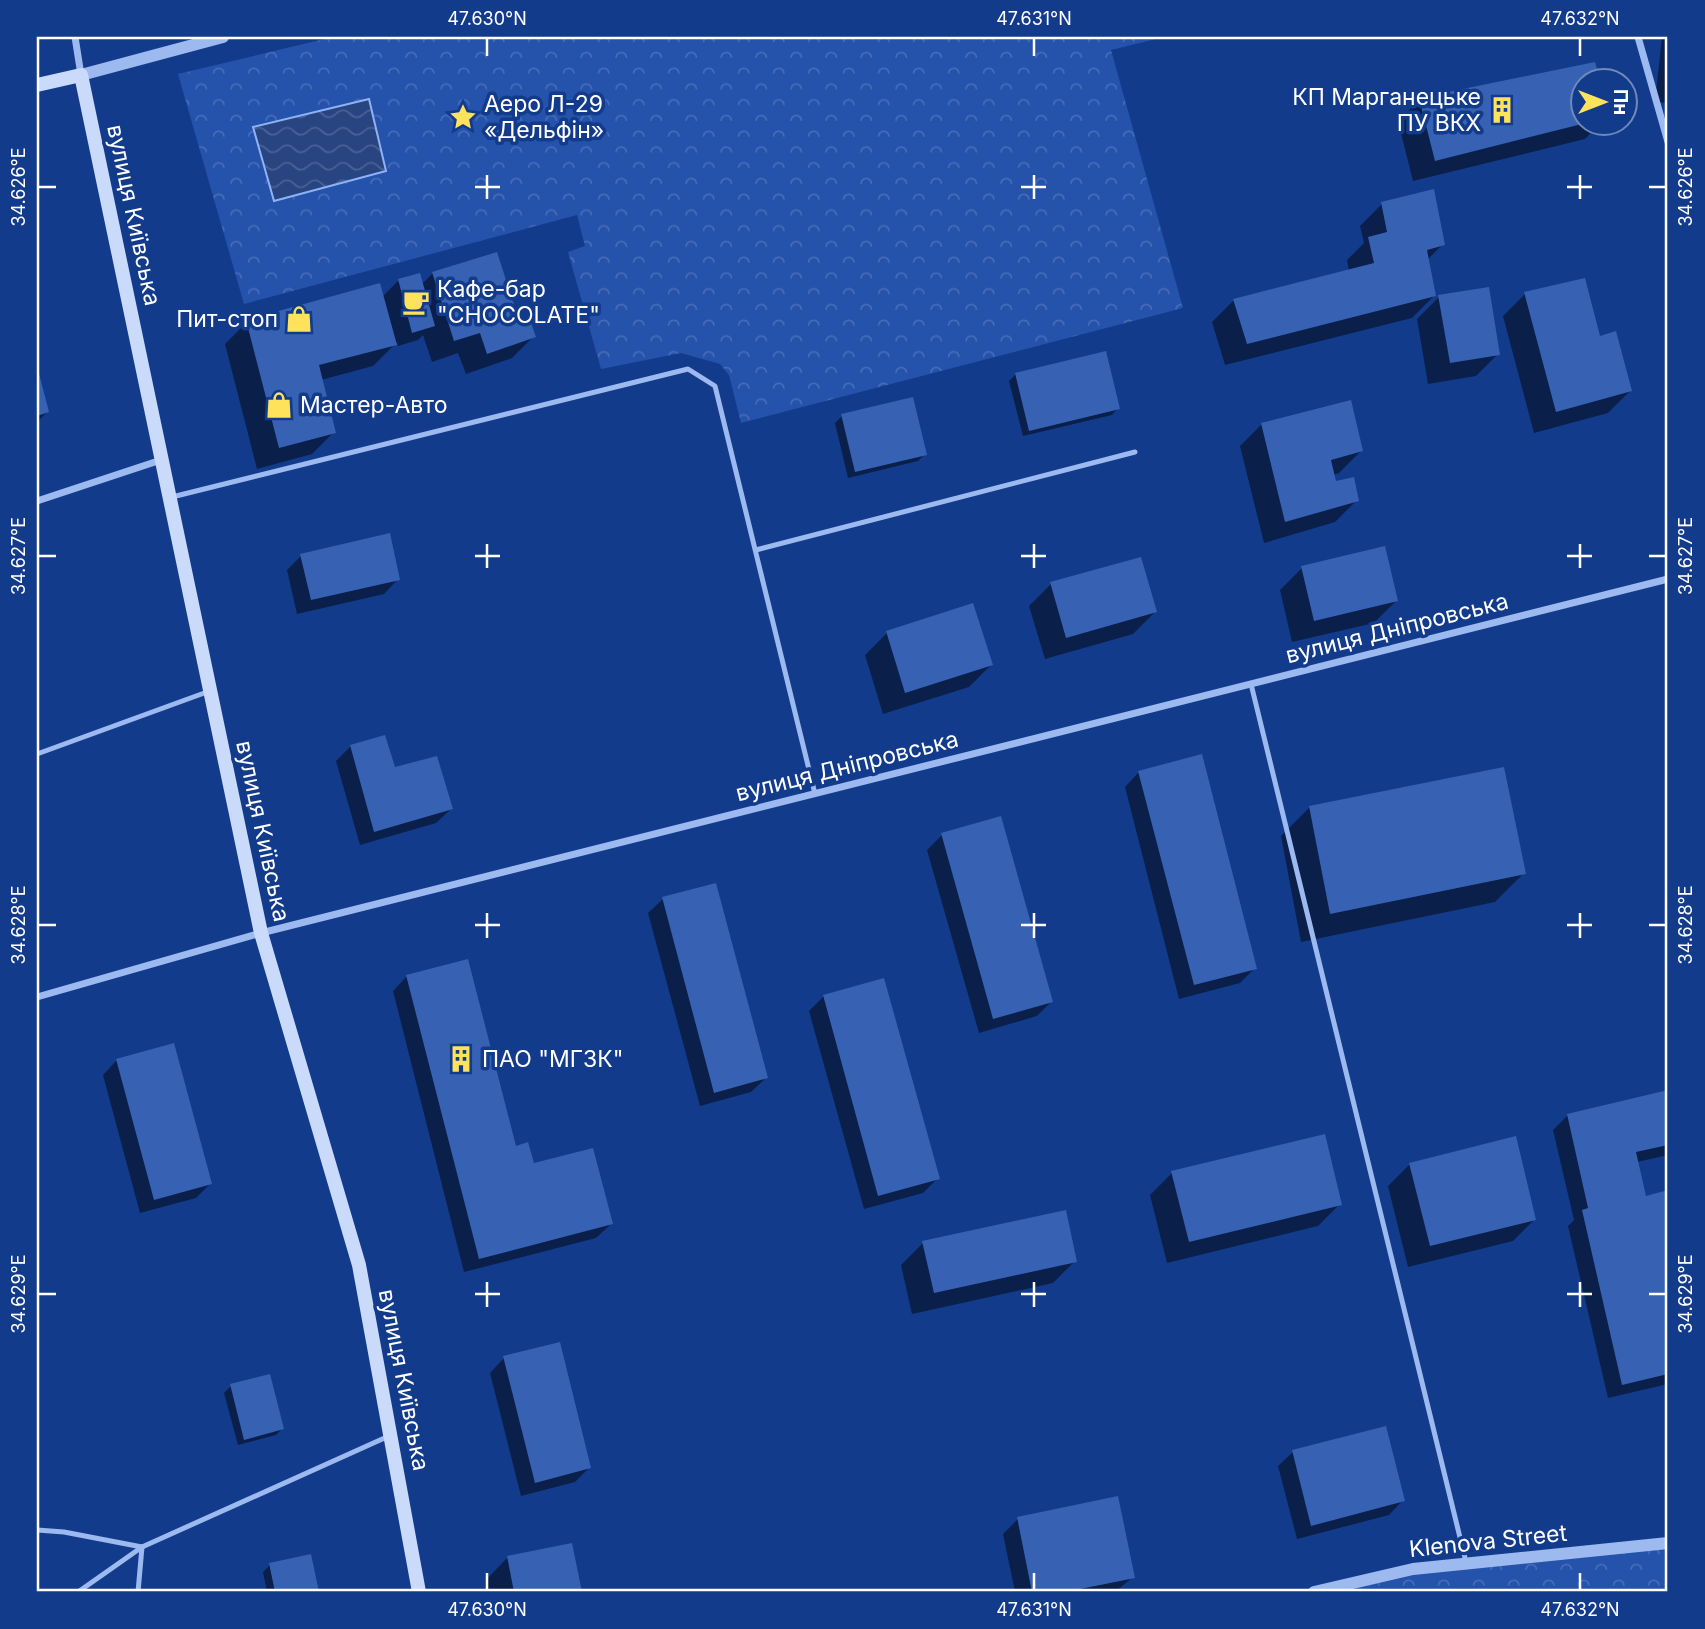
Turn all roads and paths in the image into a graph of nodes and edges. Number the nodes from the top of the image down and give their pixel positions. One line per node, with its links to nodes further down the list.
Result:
1 (75, 37): 4 (street)
2 (223, 37): 4 (street)
3 (1638, 37): 6 (street)
4 (81, 75): 5 (main road); 8 (main road, вулиця Київська)
5 (37, 85)
6 (1668, 142)
7 (1135, 452): 11 (lane)
8 (162, 460): 9 (main road, вулиця Київська); 10 (street)
9 (169, 498): 11 (lane); 14 (main road, вулиця Київська)
10 (37, 501)
11 (756, 550): 16 (lane)
12 (1668, 579): 13 (street, вулиця Дніпровська)
13 (1251, 684): 16 (street, вулиця Дніпровська); 23 (lane)
14 (210, 691): 15 (lane); 17 (main road, вулиця Київська)
15 (37, 754)
16 (815, 794): 17 (street, вулиця Дніпровська)
17 (261, 933): 18 (street, вулиця Дніпровська); 19 (main road, вулиця Київська)
18 (37, 997)
19 (392, 1435): 22 (lane); 26 (main road, вулиця Київська)
20 (37, 1530): 22 (lane)
21 (1668, 1543): 23 (street, Klenova Street)
22 (142, 1547): 24 (lane); 25 (lane)
23 (1467, 1564): 27 (street, Klenova Street)
24 (78, 1592)
25 (138, 1592)
26 (419, 1592)
27 (1314, 1592)

